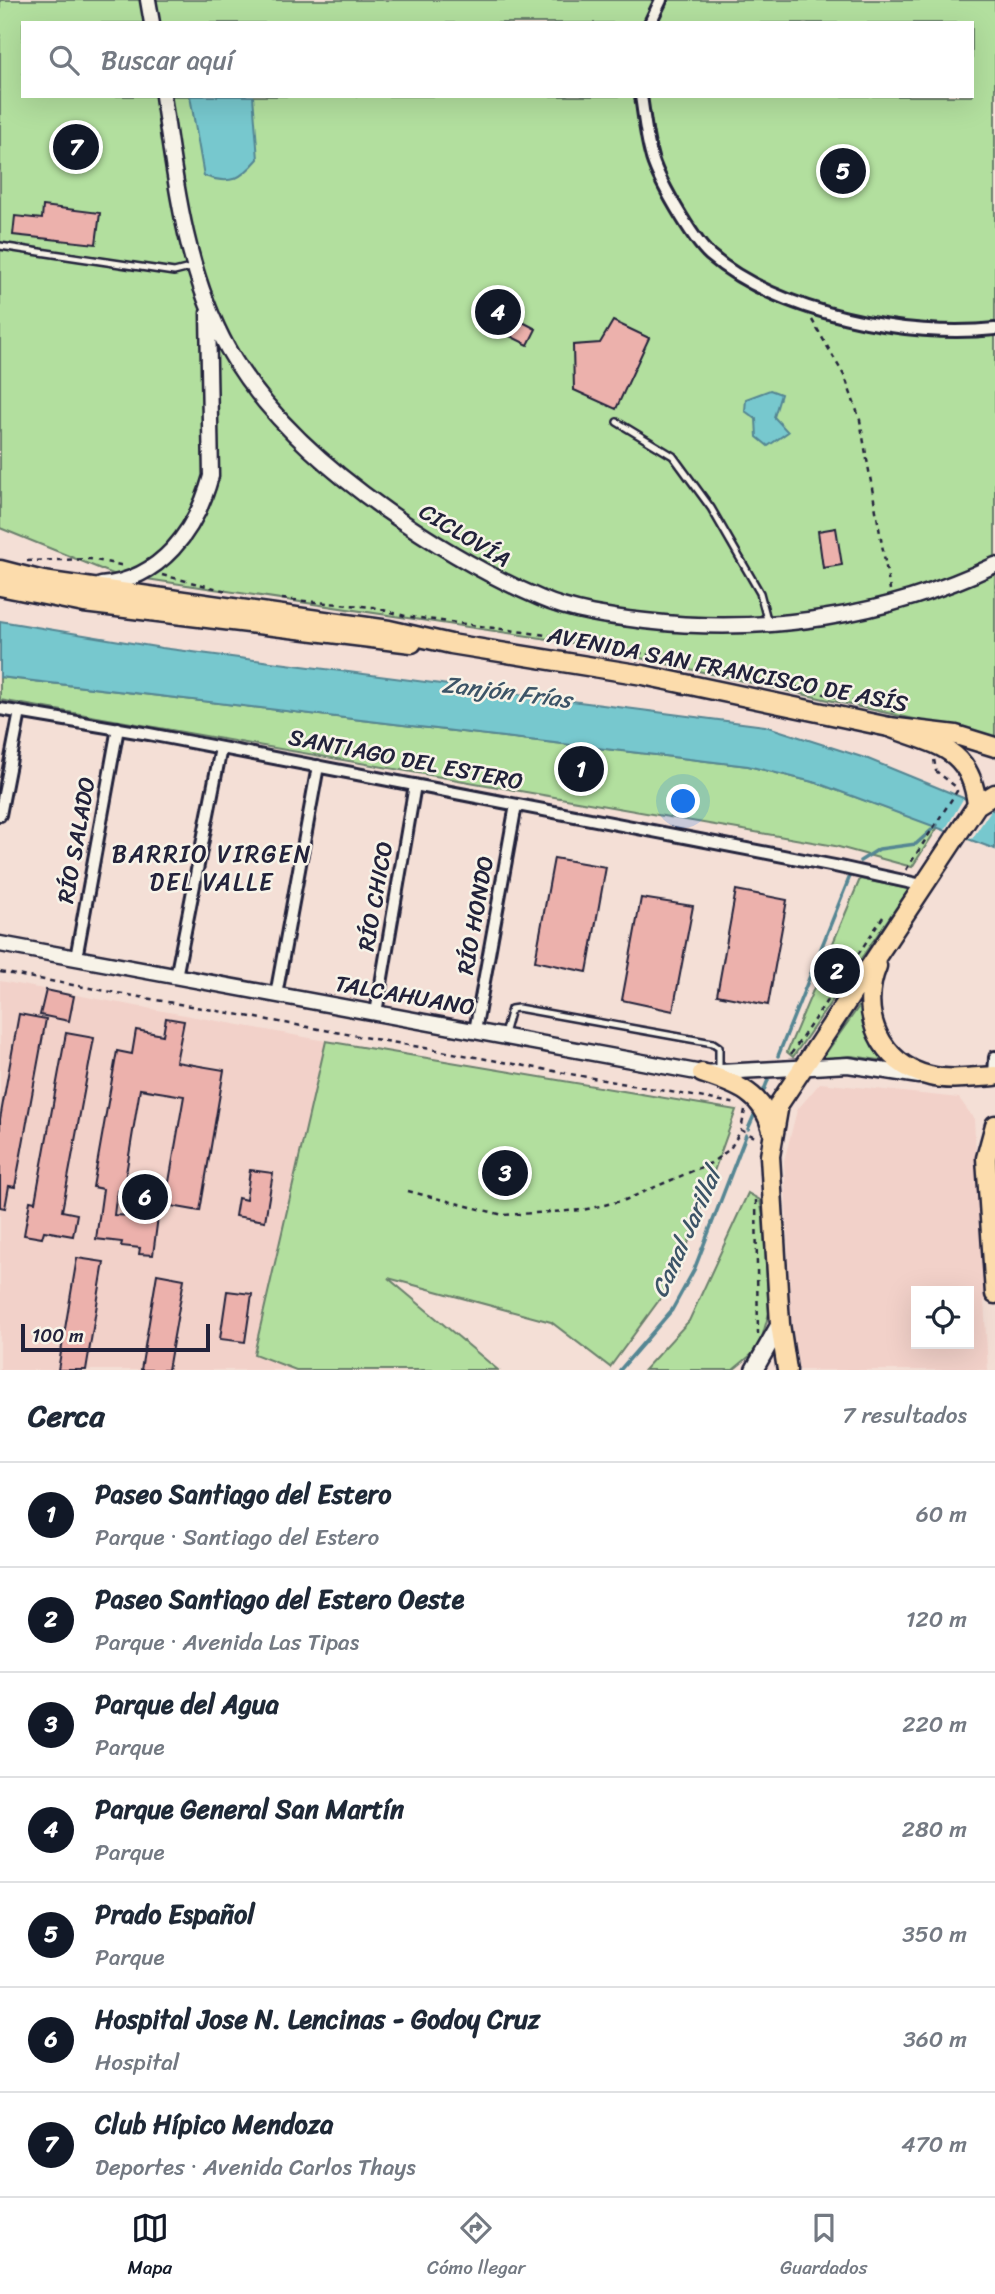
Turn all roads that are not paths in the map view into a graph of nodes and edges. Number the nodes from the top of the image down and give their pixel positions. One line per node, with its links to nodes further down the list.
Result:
1 (148, 0): 3 (street)
2 (661, 0): 4 (street)
3 (152, 21)
4 (651, 21)
5 (163, 98): 8 (street)
6 (641, 98): 10 (street)
7 (0, 246): 8 (lane)
8 (195, 267): 9 (street)
9 (208, 305): 15 (street); 16 (street)
10 (995, 329)
11 (617, 422): 16 (lane)
12 (995, 565): 16 (street)
13 (8, 566): 15 (main road, AVENIDA SAN FRANCISCO DE ASÍS)
14 (0, 586): 17 (main road, AVENIDA SAN FRANCISCO DE ASÍS)
15 (85, 587): 17 (main road, AVENIDA SAN FRANCISCO DE ASÍS)
16 (769, 626)
17 (451, 644): 20 (main road, AVENIDA SAN FRANCISCO DE ASÍS)
18 (0, 709): 19 (street, SANTIAGO DEL ESTERO)
19 (20, 712): 21 (street, SANTIAGO DEL ESTERO); 29 (street)
20 (889, 727): 22 (main road, AVENIDA SAN FRANCISCO DE ASÍS); 28 (main road)
21 (118, 728): 23 (street, SANTIAGO DEL ESTERO); 33 (street, RÍO SALADO)
22 (995, 747)
23 (221, 748): 24 (street, SANTIAGO DEL ESTERO); 34 (street)
24 (318, 766): 25 (street, SANTIAGO DEL ESTERO); 35 (street)
25 (415, 785): 27 (street, SANTIAGO DEL ESTERO); 36 (street, RÍO CHICO)
26 (995, 793): 28 (main road)
27 (516, 805): 30 (street, SANTIAGO DEL ESTERO); 37 (street, RÍO HONDO)
28 (977, 805): 30 (main road)
29 (0, 815)
30 (926, 886): 32 (main road)
31 (0, 944): 33 (street, TALCAHUANO)
32 (884, 946): 40 (main road); 43 (main road)
33 (76, 958): 34 (street, TALCAHUANO)
34 (176, 977): 35 (street, TALCAHUANO)
35 (276, 995): 36 (street, TALCAHUANO)
36 (376, 1013): 37 (street, TALCAHUANO)
37 (475, 1031): 38 (street, TALCAHUANO)
38 (503, 1037): 41 (street, TALCAHUANO); 41 (lane)
39 (995, 1057): 42 (street)
40 (803, 1067): 41 (street, TALCAHUANO); 43 (street); 45 (main road)
41 (710, 1073): 45 (main road)
42 (994, 1076): 43 (main road)
43 (931, 1077)
44 (995, 1125): 46 (main road)
45 (765, 1134): 47 (main road)
46 (995, 1294)
47 (780, 1324): 48 (main road); 49 (main road)
48 (754, 1370)
49 (787, 1370)

